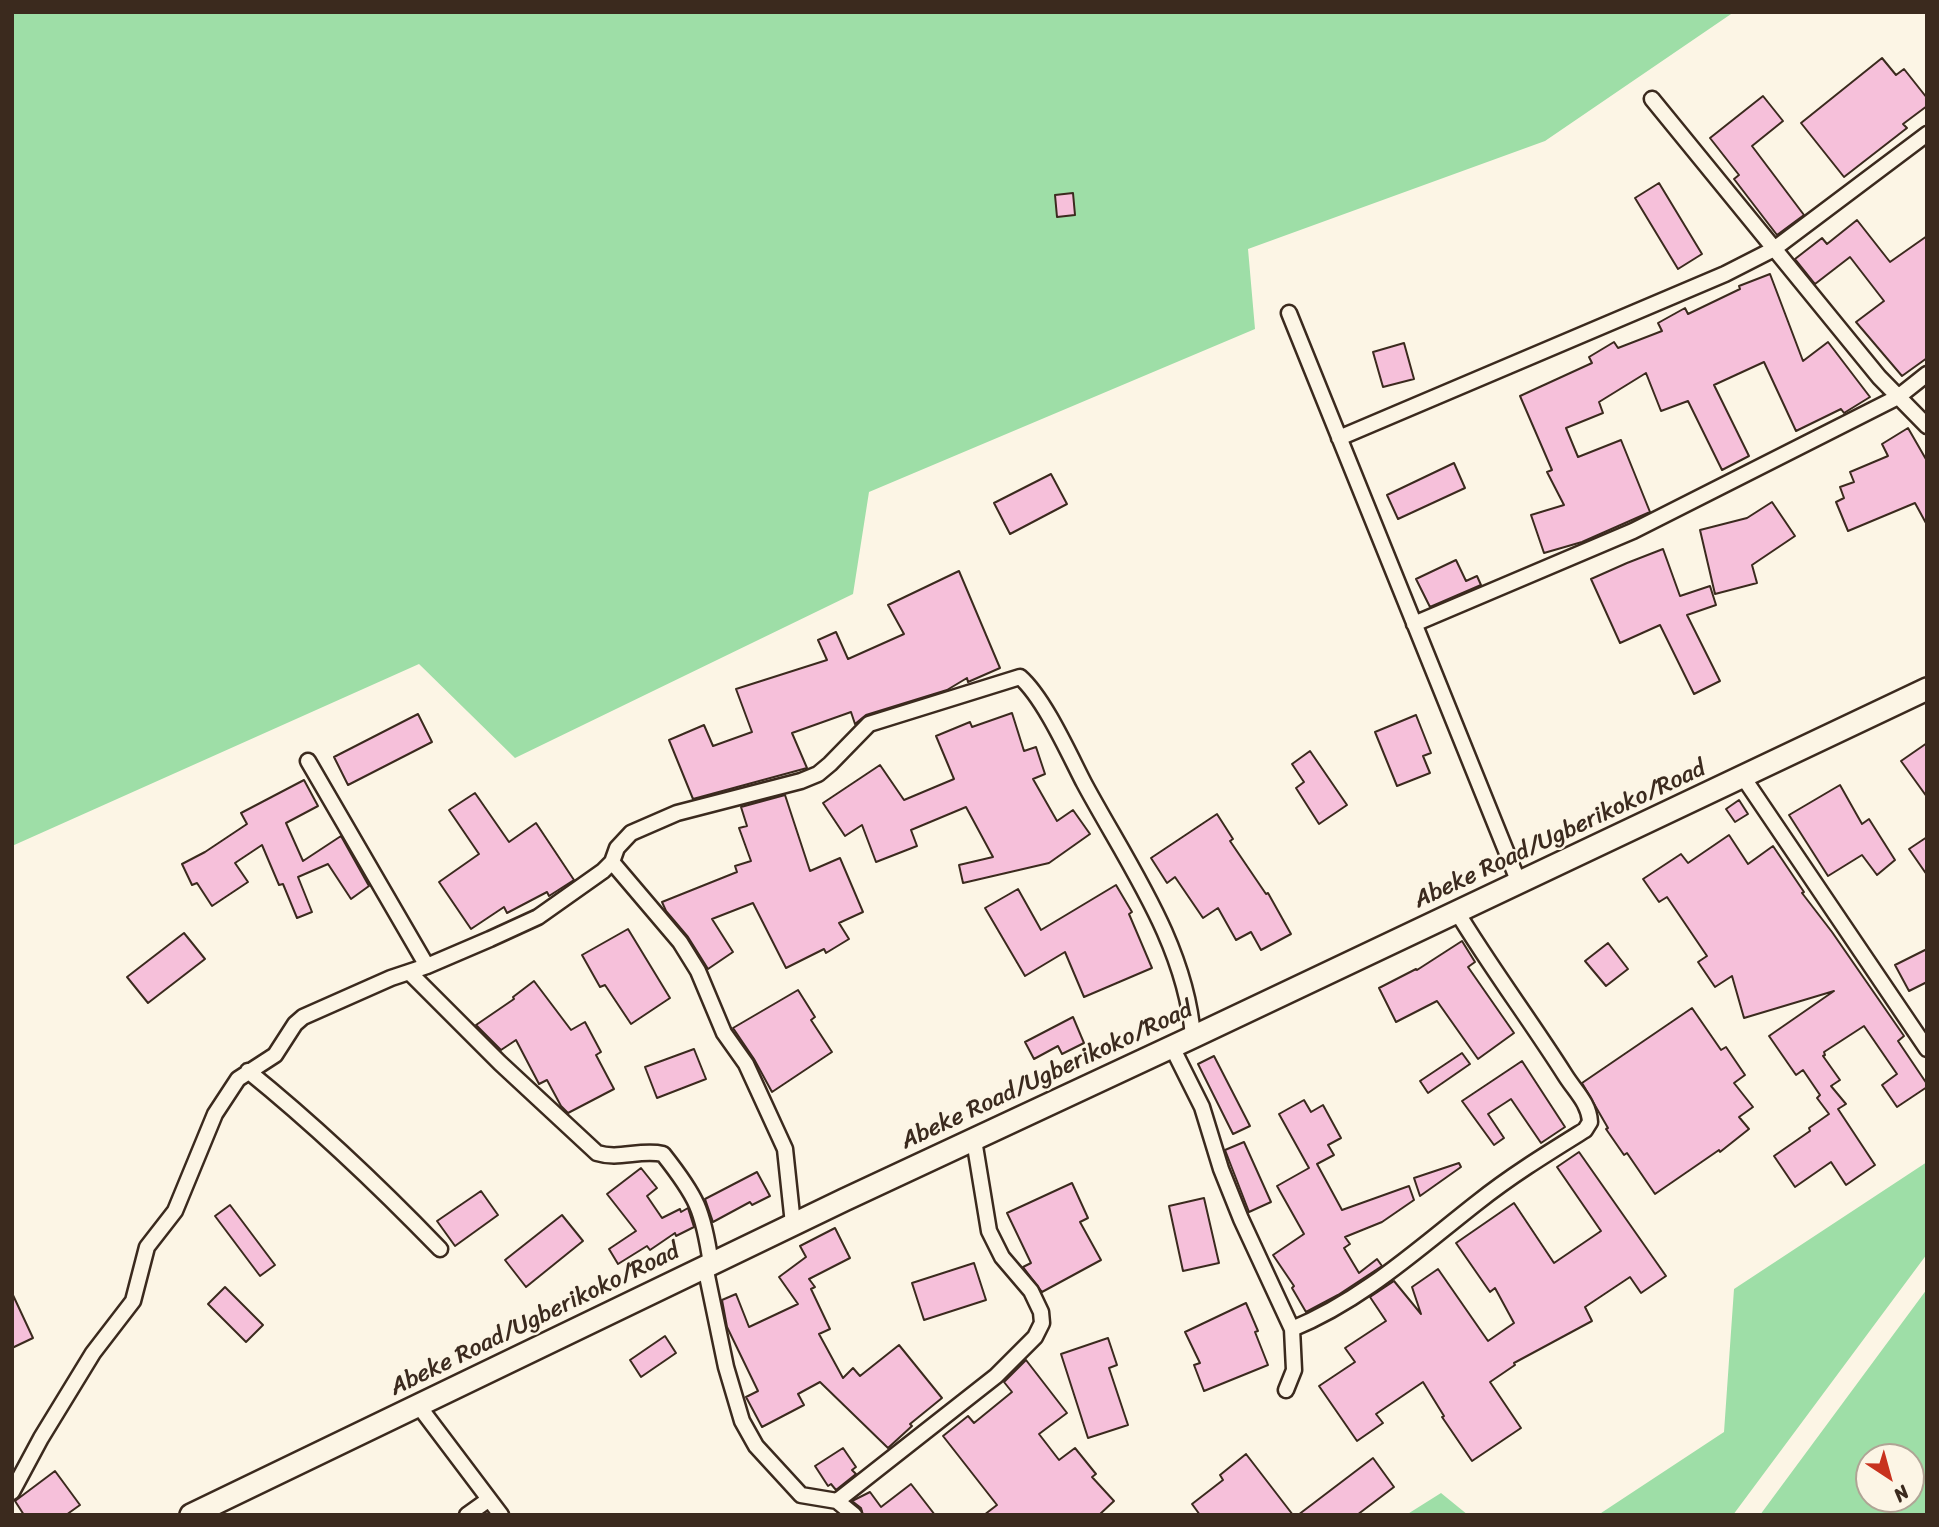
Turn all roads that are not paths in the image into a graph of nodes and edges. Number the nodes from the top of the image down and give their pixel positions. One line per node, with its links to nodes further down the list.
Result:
1 (1652, 99): 3 (street)
2 (1927, 134): 3 (street)
3 (1774, 248): 6 (street); 8 (street)
4 (1289, 313): 8 (street)
5 (1927, 374): 6 (street)
6 (1898, 397): 7 (street); 9 (street)
7 (1927, 426)
8 (1339, 438): 9 (street)
9 (1414, 624): 14 (street)
10 (1927, 689): 12 (street, Abeke Road/Ugberikoko/Road)
11 (308, 761): 16 (street)
12 (1743, 777): 14 (street, Abeke Road/Ugberikoko/Road); 20 (street)
13 (612, 862): 16 (street); 18 (street); 23 (street)
14 (1519, 883): 15 (street, Abeke Road/Ugberikoko/Road)
15 (1457, 912): 18 (street, Abeke Road/Ugberikoko/Road); 26 (street)
16 (427, 966): 17 (street)
17 (409, 972): 21 (street); 25 (street)
18 (1193, 1038): 19 (street, Abeke Road/Ugberikoko/Road)
19 (1172, 1047): 22 (street, Abeke Road/Ugberikoko/Road); 26 (street)
20 (1927, 1049)
21 (248, 1070): 24 (street); 29 (street)
22 (974, 1140): 23 (street, Abeke Road/Ugberikoko/Road); 31 (street)
23 (793, 1224): 25 (street, Abeke Road/Ugberikoko/Road)
24 (440, 1248)
25 (708, 1265): 28 (street, Abeke Road/Ugberikoko/Road); 31 (street)
26 (1292, 1329): 27 (street)
27 (1286, 1390)
28 (418, 1405): 30 (street); 32 (street, Abeke Road/Ugberikoko/Road)
29 (12, 1492)
30 (488, 1500): 33 (street); 34 (street)
31 (837, 1501): 35 (street)
32 (191, 1515)
33 (467, 1515)
34 (501, 1515)
35 (853, 1515)

